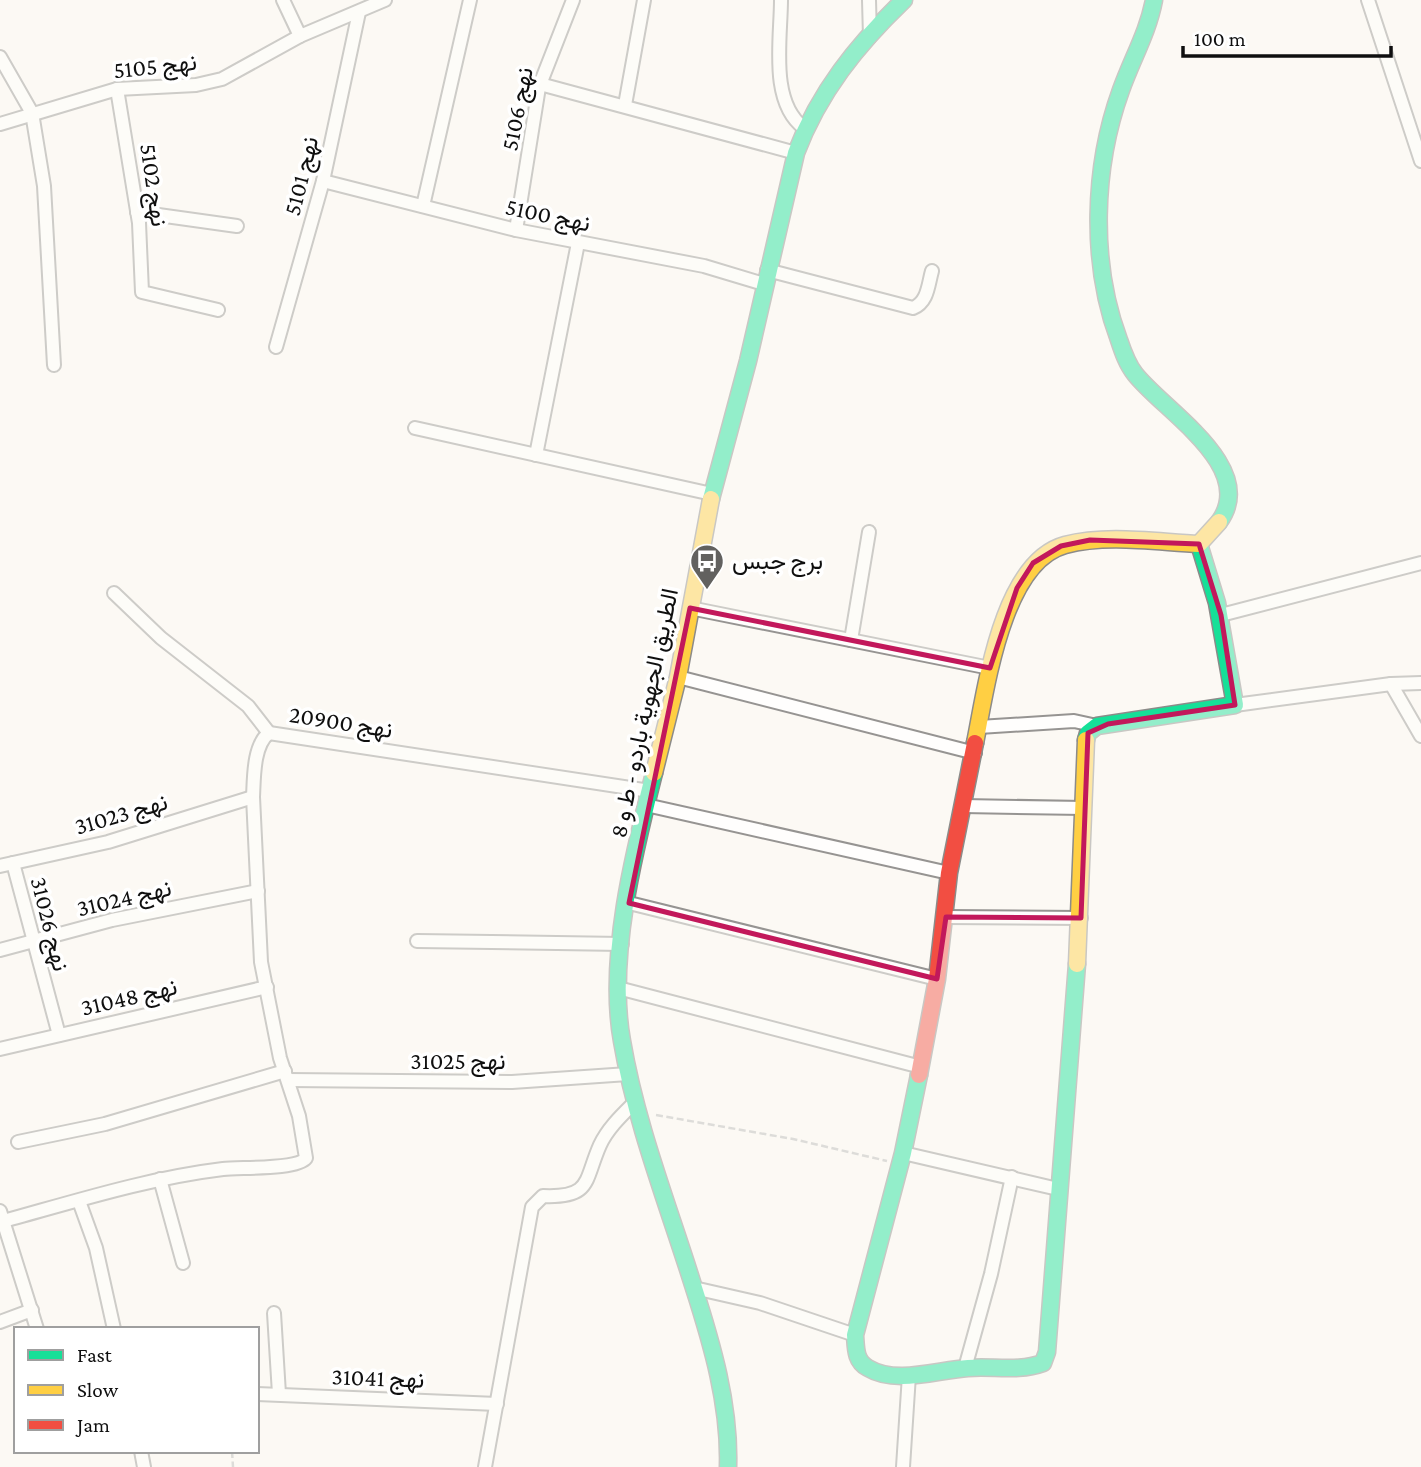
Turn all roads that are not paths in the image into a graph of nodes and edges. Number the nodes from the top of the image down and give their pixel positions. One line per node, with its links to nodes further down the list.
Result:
1 (283, 0): 12 (street)
2 (385, 0): 11 (street, نهج 5105)
3 (470, 0): 24 (street)
4 (573, 0): 15 (street, نهج 5106)
5 (645, 0): 17 (street)
6 (781, 0): 20 (street)
7 (869, 0): 13 (street)
8 (904, 0): 13 (street, الطريق الجهوية باردو - ط و 8)
9 (1154, 0): 38 (street)
10 (1368, 0): 22 (street)
11 (359, 12): 12 (street, نهج 5105); 23 (street, نهج 5101)
12 (300, 36): 16 (street, نهج 5105)
13 (870, 37): 20 (street, الطريق الجهوية باردو - ط و 8)
14 (0, 57): 18 (street)
15 (540, 84): 17 (street); 27 (street, نهج 5106)
16 (117, 89): 18 (street, نهج 5105); 25 (street, نهج 5102)
17 (625, 105): 21 (street)
18 (32, 113): 19 (street, نهج 5105); 33 (street)
19 (0, 124)
20 (804, 128): 21 (street, الطريق الجهوية باردو - ط و 8)
21 (796, 153): 30 (street, الطريق الجهوية باردو - ط و 8)
22 (1421, 161)
23 (323, 181): 24 (street, نهج 5100); 32 (street, نهج 5101)
24 (423, 206): 27 (street, نهج 5100)
25 (137, 212): 26 (street); 31 (street, نهج 5102)
26 (237, 226)
27 (516, 230): 28 (street, نهج 5100)
28 (579, 243): 30 (street, نهج 5100); 35 (street)
29 (932, 271): 30 (street, نهج 5100)
30 (766, 277): 36 (street, الطريق الجهوية باردو - ط و 8)
31 (215, 310)
32 (275, 347)
33 (54, 365)
34 (415, 428): 35 (street)
35 (537, 455): 36 (street)
36 (712, 494): 41 (street, الطريق الجهوية باردو - ط و 8)
37 (869, 532): 43 (street)
38 (1199, 544): 42 (street); 44 (street)
39 (1421, 564): 42 (street)
40 (114, 593): 51 (street)
41 (690, 608): 43 (street); 45 (street, الطريق الجهوية باردو - ط و 8)
42 (1221, 615): 48 (street)
43 (851, 640): 44 (street)
44 (989, 668): 50 (street)
45 (678, 677): 53 (street); 55 (street, الطريق الجهوية باردو - ط و 8)
46 (1421, 683): 47 (street)
47 (1391, 684): 48 (street); 52 (street)
48 (1235, 705): 49 (street)
49 (1097, 726): 50 (street); 57 (street)
50 (979, 727): 53 (street)
51 (269, 733): 54 (street, نهج 20900); 55 (street, نهج 20900)
52 (1421, 736)
53 (975, 753): 56 (street)
54 (253, 797): 58 (street, نهج 31023); 60 (street, نهج 20900)
55 (648, 798): 59 (street, نهج 20900); 61 (street, الطريق الجهوية باردو - ط و 8)
56 (963, 806): 57 (street); 59 (street)
57 (1084, 808): 63 (street)
58 (7, 865): 65 (street, نهج 31026)
59 (949, 873): 62 (street)
60 (258, 891): 65 (street, نهج 31024); 69 (street, نهج 20900)
61 (629, 903): 66 (street, الطريق الجهوية باردو - ط و 8); 68 (street)
62 (946, 917): 63 (street); 68 (street)
63 (1081, 918): 81 (street)
64 (417, 941): 66 (street)
65 (36, 942): 67 (street, نهج 31024); 71 (street, نهج 31026)
66 (622, 944): 70 (street, الطريق الجهوية باردو - ط و 8)
67 (0, 950)
68 (937, 979): 73 (street)
69 (267, 987): 71 (street, نهج 31048); 75 (street, نهج 20900)
70 (618, 988): 73 (street); 74 (street, الطريق الجهوية باردو - ط و 8)
71 (59, 1035): 72 (street, نهج 31048)
72 (0, 1049)
73 (921, 1067): 78 (street)
74 (628, 1074): 75 (street, نهج 31025); 76 (street, الطريق الجهوية باردو - ط و 8)
75 (287, 1076): 77 (street, نهج 31025); 80 (street, نهج 20900)
76 (637, 1107): 85 (street, الطريق الجهوية باردو - ط و 8); 96 (street)
77 (18, 1142)
78 (902, 1158): 79 (street); 91 (street)
79 (1012, 1177): 81 (street); 92 (street)
80 (160, 1179): 82 (street); 84 (street)
81 (1059, 1189): 92 (street)
82 (79, 1201): 83 (street); 90 (street)
83 (1, 1218): 86 (street)
84 (183, 1263)
85 (694, 1288): 91 (street); 98 (street, الطريق الجهوية باردو - ط و 8)
86 (32, 1310): 88 (street); 89 (street)
87 (274, 1313): 95 (street)
88 (0, 1322)
89 (36, 1327)
90 (114, 1327)
91 (855, 1335): 93 (street)
92 (965, 1368): 93 (street)
93 (909, 1375): 99 (street)
94 (259, 1394): 95 (street, نهج 31041)
95 (279, 1394): 96 (street, نهج 31041)
96 (497, 1404): 97 (street)
97 (485, 1467)
98 (728, 1467)
99 (904, 1467)

